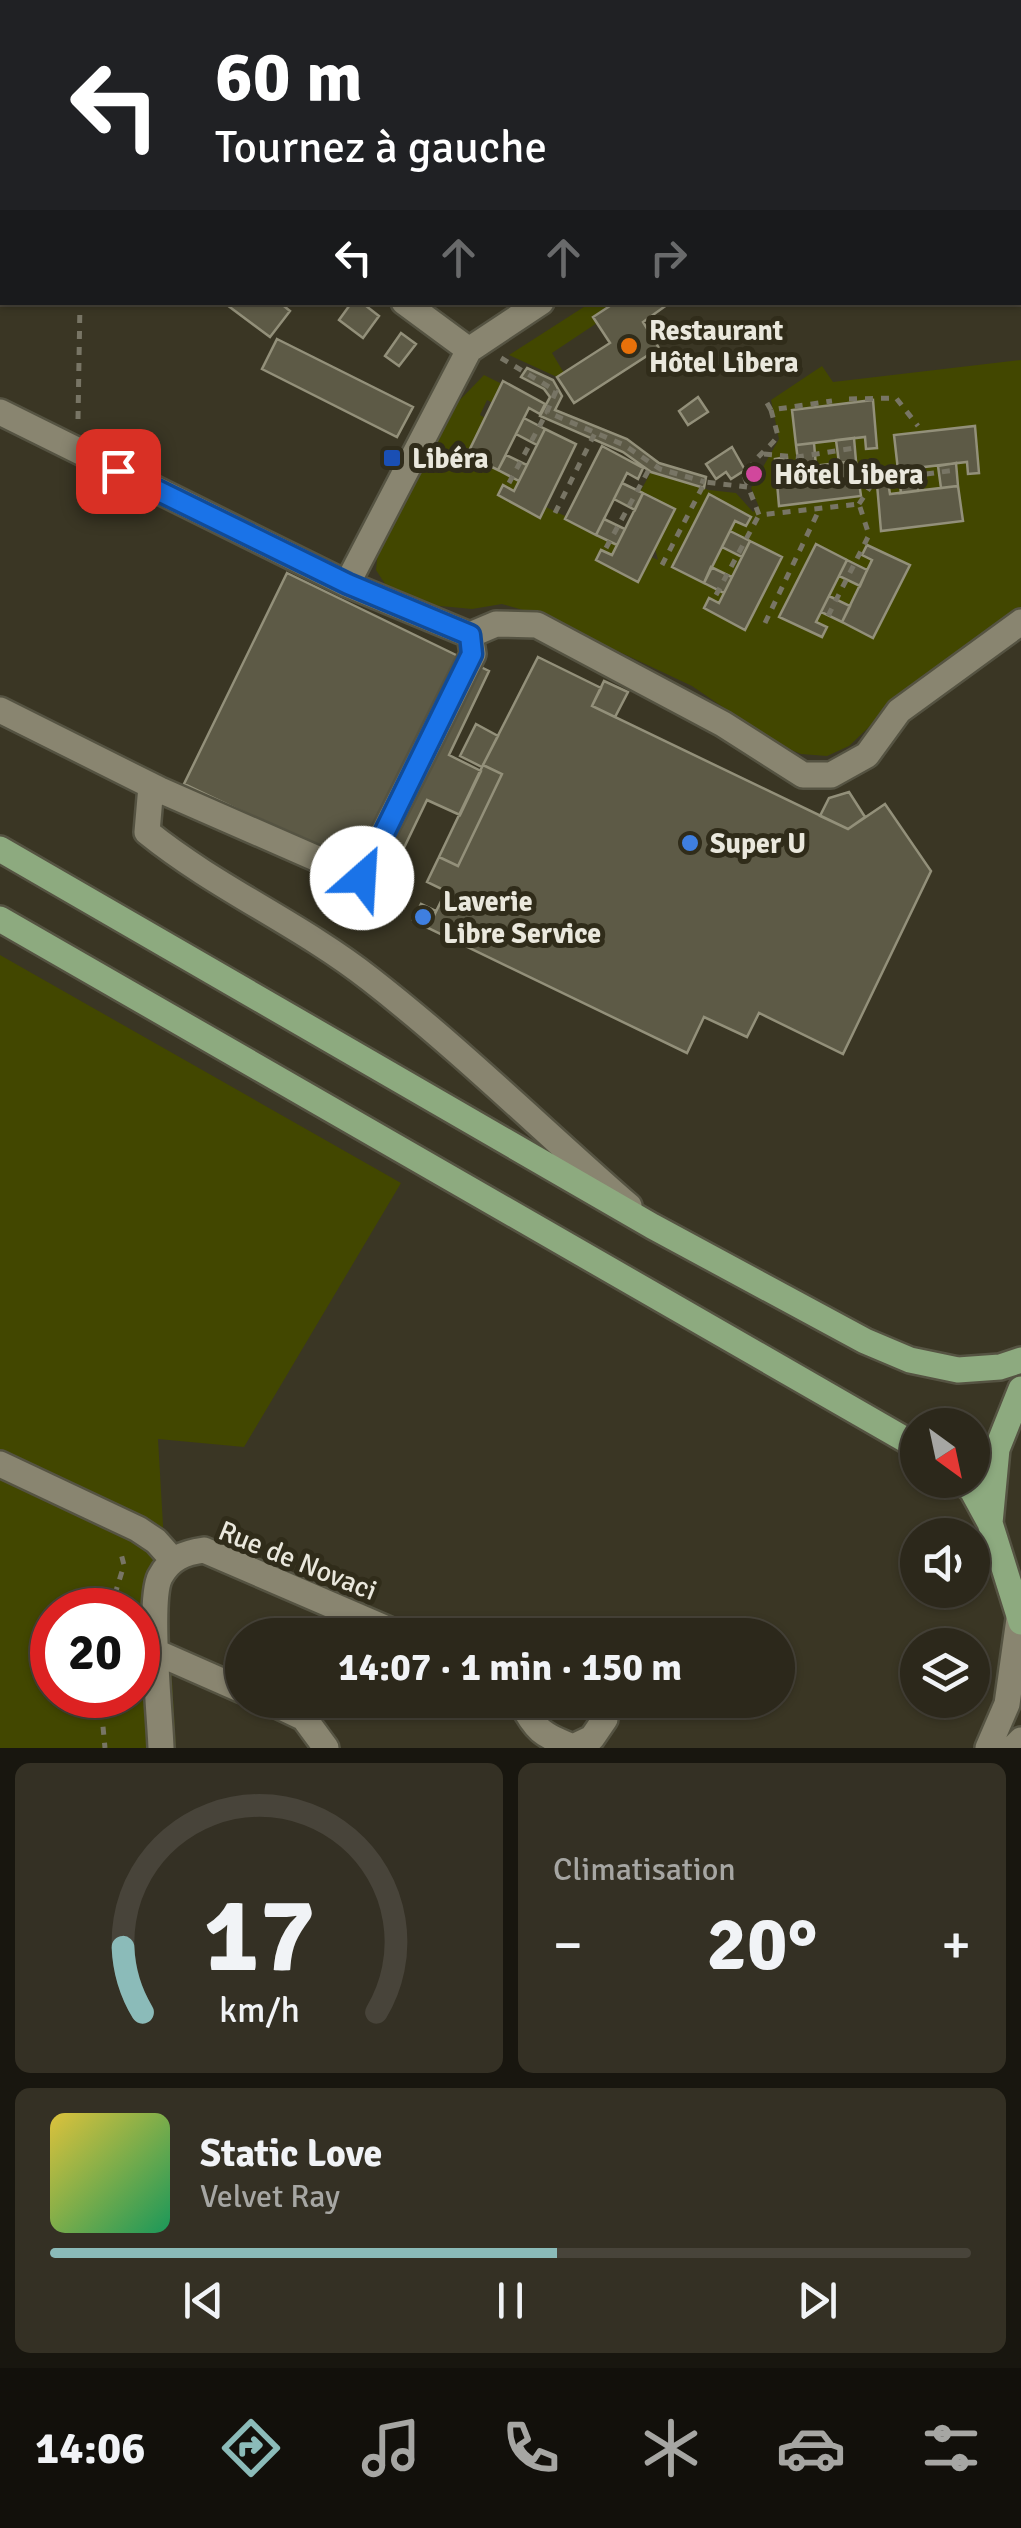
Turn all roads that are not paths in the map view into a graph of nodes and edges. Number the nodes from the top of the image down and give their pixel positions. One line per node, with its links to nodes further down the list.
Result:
1 (409, 305): 3 (street)
2 (536, 305): 3 (street)
3 (473, 347): 5 (street)
4 (0, 412): 5 (street)
5 (348, 584): 7 (street)
6 (1021, 622): 7 (street)
7 (470, 635): 9 (street)
8 (0, 710): 9 (street)
9 (152, 786): 12 (street)
10 (0, 849): 12 (main road)
11 (0, 920): 15 (main road)
12 (652, 1226): 13 (main road)
13 (1021, 1360)
14 (1021, 1389): 17 (main road)
15 (900, 1437)
16 (0, 1464): 18 (street)
17 (990, 1523): 21 (main road)
18 (173, 1560): 19 (street); 20 (street, Rue de Novaci)
19 (158, 1588)
20 (362, 1618)
21 (1020, 1620): 31 (street)
22 (160, 1654): 23 (street)
23 (225, 1683)
24 (160, 1716): 29 (street)
25 (304, 1718): 30 (street)
26 (528, 1718): 27 (street)
27 (606, 1718)
28 (1021, 1740): 32 (street)
29 (161, 1748)
30 (326, 1748)
31 (988, 1748)
32 (1013, 1748)

